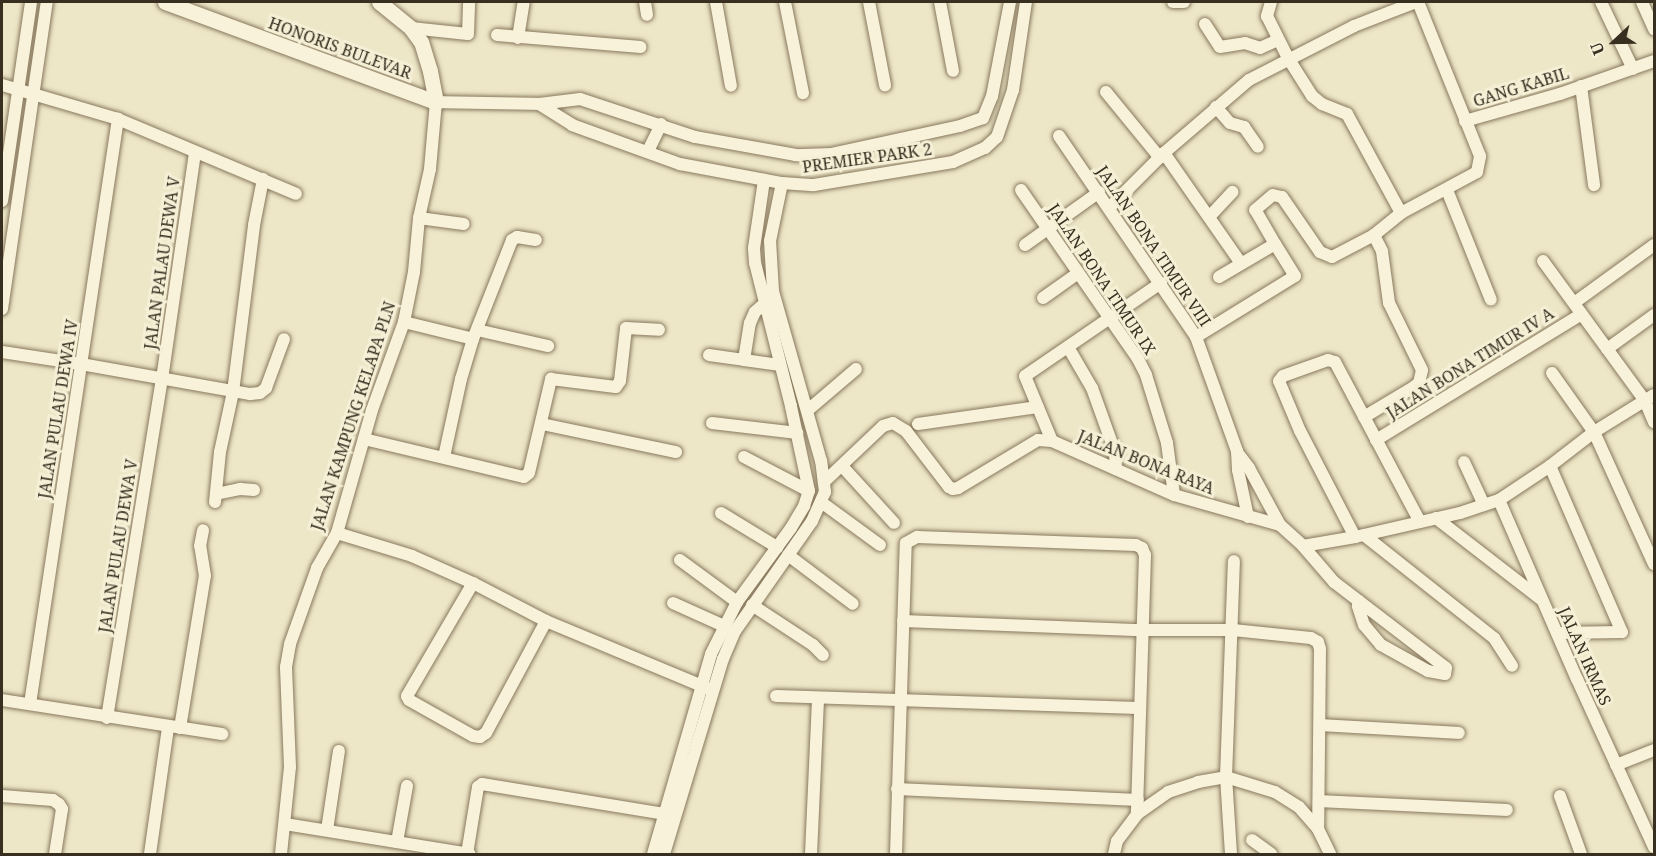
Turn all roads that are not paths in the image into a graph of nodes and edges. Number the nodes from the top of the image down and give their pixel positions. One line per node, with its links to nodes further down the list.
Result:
1 (31, 2): 36 (street)
2 (47, 2): 39 (street)
3 (165, 2): 40 (street, HONORIS BULEVAR)
4 (380, 2): 22 (street, JALAN KAMPUNG KELAPA PLN)
5 (469, 2): 22 (street)
6 (524, 2): 25 (street)
7 (645, 2): 20 (street)
8 (716, 2): 34 (street)
9 (785, 2): 37 (street)
10 (869, 2): 33 (street)
11 (940, 2): 31 (street)
12 (1010, 2): 44 (street)
13 (1026, 2): 48 (street)
14 (1173, 2): 15 (street)
15 (1185, 2)
16 (1271, 2): 26 (street)
17 (1417, 2): 28 (street); 45 (street)
18 (1601, 2): 30 (street)
19 (1642, 2): 23 (street)
20 (647, 15)
21 (1205, 24): 26 (street)
22 (411, 28): 40 (street, JALAN KAMPUNG KELAPA PLN)
23 (1654, 29)
24 (497, 35): 25 (street)
25 (518, 38): 27 (street)
26 (1278, 40): 28 (street)
27 (641, 47)
28 (1288, 58): 42 (street); 64 (street)
29 (1654, 62): 30 (street, GANG KABIL)
30 (1633, 69): 35 (street, GANG KABIL)
31 (953, 71)
32 (2, 85): 36 (street)
33 (885, 85)
34 (731, 86)
35 (1581, 86): 45 (street, GANG KABIL); 56 (street)
36 (18, 89): 39 (street); 62 (street)
37 (803, 93)
38 (1106, 93): 52 (street)
39 (34, 94): 43 (street); 83 (street)
40 (436, 102): 41 (street, PREMIER PARK 2); 66 (street, JALAN KAMPUNG KELAPA PLN)
41 (538, 104): 46 (street, PREMIER PARK 2); 50 (street, PREMIER PARK 2)
42 (1216, 108): 49 (street); 52 (street)
43 (118, 118): 51 (street); 98 (street, JALAN PULAU DEWA IV)
44 (983, 118): 46 (street, PREMIER PARK 2); 48 (street)
45 (1465, 122): 58 (street)
46 (661, 124): 50 (street)
47 (1059, 136): 59 (street, JALAN BONA TIMUR VIII)
48 (997, 137): 55 (street, PREMIER PARK 2)
49 (1258, 147)
50 (648, 151): 54 (street, PREMIER PARK 2)
51 (195, 152): 53 (street); 102 (street, JALAN PALAU DEWA V)
52 (1162, 155): 63 (street); 65 (street)
53 (263, 179): 61 (street); 103 (street)
54 (764, 180): 55 (street, PREMIER PARK 2); 82 (street)
55 (782, 183): 106 (street)
56 (1594, 185)
57 (1021, 190): 68 (street, JALAN BONA TIMUR IX)
58 (1447, 190): 64 (street); 80 (street)
59 (1099, 192): 63 (street, JALAN BONA TIMUR VIII); 68 (street)
60 (1232, 192): 65 (street)
61 (296, 194)
62 (2, 201)
63 (1109, 208): 78 (street, JALAN BONA TIMUR VIII)
64 (1401, 213): 69 (street)
65 (1210, 216): 75 (street)
66 (419, 218): 67 (street); 87 (street, JALAN KAMPUNG KELAPA PLN)
67 (464, 224)
68 (1048, 229): 72 (street); 76 (street, JALAN BONA TIMUR IX)
69 (1374, 235): 71 (street); 108 (street)
70 (536, 240): 89 (street)
71 (1275, 244): 75 (street); 90 (street)
72 (1025, 245)
73 (1654, 245): 81 (street)
74 (1543, 261): 81 (street)
75 (1240, 262): 77 (street)
76 (1078, 273): 79 (street); 86 (street, JALAN BONA TIMUR IX)
77 (1219, 277)
78 (1161, 283): 86 (street); 90 (street, JALAN BONA TIMUR VIII)
79 (1043, 298)
80 (1491, 300)
81 (1574, 303): 84 (street)
82 (764, 304): 97 (street); 99 (street)
83 (2, 309)
84 (1582, 314): 94 (street); 116 (street, JALAN BONA TIMUR IV A)
85 (1654, 315): 94 (street)
86 (1111, 317): 93 (street); 129 (street, JALAN BONA TIMUR IX)
87 (404, 322): 89 (street); 115 (street, JALAN KAMPUNG KELAPA PLN)
88 (659, 330): 111 (street)
89 (475, 334): 92 (street); 120 (street)
90 (1196, 337): 118 (street, JALAN BONA TIMUR VIII)
91 (284, 339): 103 (street)
92 (548, 346)
93 (1068, 347): 107 (street); 125 (street)
94 (1607, 349): 104 (street)
95 (2, 352): 98 (street)
96 (709, 355): 97 (street)
97 (744, 360): 99 (street)
98 (81, 364): 102 (street); 171 (street, JALAN PULAU DEWA IV)
99 (779, 365): 105 (street)
100 (856, 369): 106 (street)
101 (1552, 373): 113 (street)
102 (162, 379): 103 (street); 173 (street, JALAN PULAU DEWA V)
103 (233, 392): 127 (street)
104 (1650, 398): 109 (street); 113 (street)
105 (791, 406): 106 (street); 114 (street)
106 (806, 406): 126 (street)
107 (1038, 407): 112 (street); 117 (street)
108 (1364, 417): 116 (street); 141 (street)
109 (1654, 422)
110 (712, 423): 114 (street)
111 (542, 424): 119 (street); 120 (street)
112 (918, 424)
113 (1594, 432): 124 (street); 148 (street)
114 (797, 433): 128 (street)
115 (364, 439): 120 (street); 140 (street, JALAN KAMPUNG KELAPA PLN)
116 (1376, 440): 136 (street)
117 (1052, 441): 123 (street, JALAN BONA RAYA); 125 (street, JALAN BONA RAYA)
118 (1237, 451): 134 (street, JALAN BONA TIMUR VIII); 138 (street)
119 (676, 453)
120 (444, 457)
121 (744, 457): 128 (street)
122 (1464, 462): 132 (street)
123 (842, 466): 126 (street, JALAN BONA RAYA); 137 (street)
124 (1550, 466): 130 (street); 163 (street)
125 (1116, 469): 129 (street, JALAN BONA RAYA)
126 (824, 482): 131 (street)
127 (254, 490)
128 (808, 491): 144 (street)
129 (1174, 495): 134 (street, JALAN BONA RAYA)
130 (1499, 500): 132 (street); 153 (street)
131 (821, 502): 142 (street); 145 (street)
132 (1484, 505): 135 (street)
133 (721, 513): 144 (street)
134 (1248, 517): 138 (street, JALAN BONA RAYA)
135 (1436, 518): 136 (street); 153 (street, JALAN IRMAS)
136 (1420, 522): 141 (street)
137 (894, 523)
138 (1280, 525): 143 (street, JALAN BONA RAYA)
139 (202, 531): 175 (street)
140 (337, 533): 151 (street); 191 (street, JALAN KAMPUNG KELAPA PLN)
141 (1359, 536): 143 (street); 165 (street)
142 (880, 545)
143 (1303, 546): 152 (street, JALAN BONA RAYA)
144 (777, 547): 149 (street)
145 (788, 555): 150 (street); 156 (street)
146 (681, 560): 154 (street)
147 (1234, 561): 162 (street)
148 (1654, 564)
149 (761, 569): 150 (street); 154 (street)
150 (771, 579): 157 (street)
151 (473, 583): 158 (street); 158 (street)
152 (1359, 601): 152 (street, JALAN BONA RAYA)
153 (1543, 601): 163 (street, JALAN IRMAS)
154 (737, 602): 160 (street)
155 (673, 603): 160 (street)
156 (853, 604)
157 (752, 605): 164 (street); 166 (street)
158 (546, 621): 166 (street)
159 (903, 621): 161 (street); 161 (street); 170 (street)
160 (724, 626): 166 (street)
161 (1141, 630): 162 (street); 172 (street)
162 (1233, 630): 174 (street); 181 (street)
163 (1557, 633): 180 (street, JALAN IRMAS)
164 (823, 656)
165 (1512, 666)
166 (708, 688): 189 (street); 202 (street)
167 (777, 696): 169 (street)
168 (2, 700): 171 (street)
169 (818, 700): 170 (street); 203 (street)
170 (901, 701): 172 (street); 183 (street)
171 (30, 704): 173 (street)
172 (1139, 708): 186 (street)
173 (107, 718): 175 (street)
174 (1321, 725): 176 (street); 187 (street)
175 (174, 727): 177 (street); 199 (street)
176 (1459, 733)
177 (222, 734)
178 (1654, 750): 180 (street)
179 (339, 751): 192 (street)
180 (1616, 765): 196 (street, JALAN IRMAS)
181 (1226, 777): 190 (street); 193 (street); 206 (street)
182 (407, 786): 195 (street)
183 (897, 789): 186 (street); 204 (street)
184 (2, 796): 198 (street)
185 (1560, 796): 209 (street)
186 (1138, 800): 190 (street)
187 (1319, 801): 188 (street); 193 (street)
188 (1507, 810)
189 (666, 814): 197 (street); 201 (street)
190 (1137, 814): 205 (street)
191 (285, 824): 192 (street); 200 (street, JALAN KAMPUNG KELAPA PLN)
192 (327, 830): 195 (street)
193 (1318, 830): 208 (street)
194 (1252, 840): 207 (street)
195 (397, 842): 197 (street)
196 (1654, 847)
197 (468, 854)
198 (55, 855)
199 (150, 855)
200 (281, 855)
201 (653, 855)
202 (664, 855)
203 (811, 855)
204 (896, 855)
205 (1114, 855)
206 (1231, 855)
207 (1271, 855)
208 (1330, 855)
209 (1581, 855)

